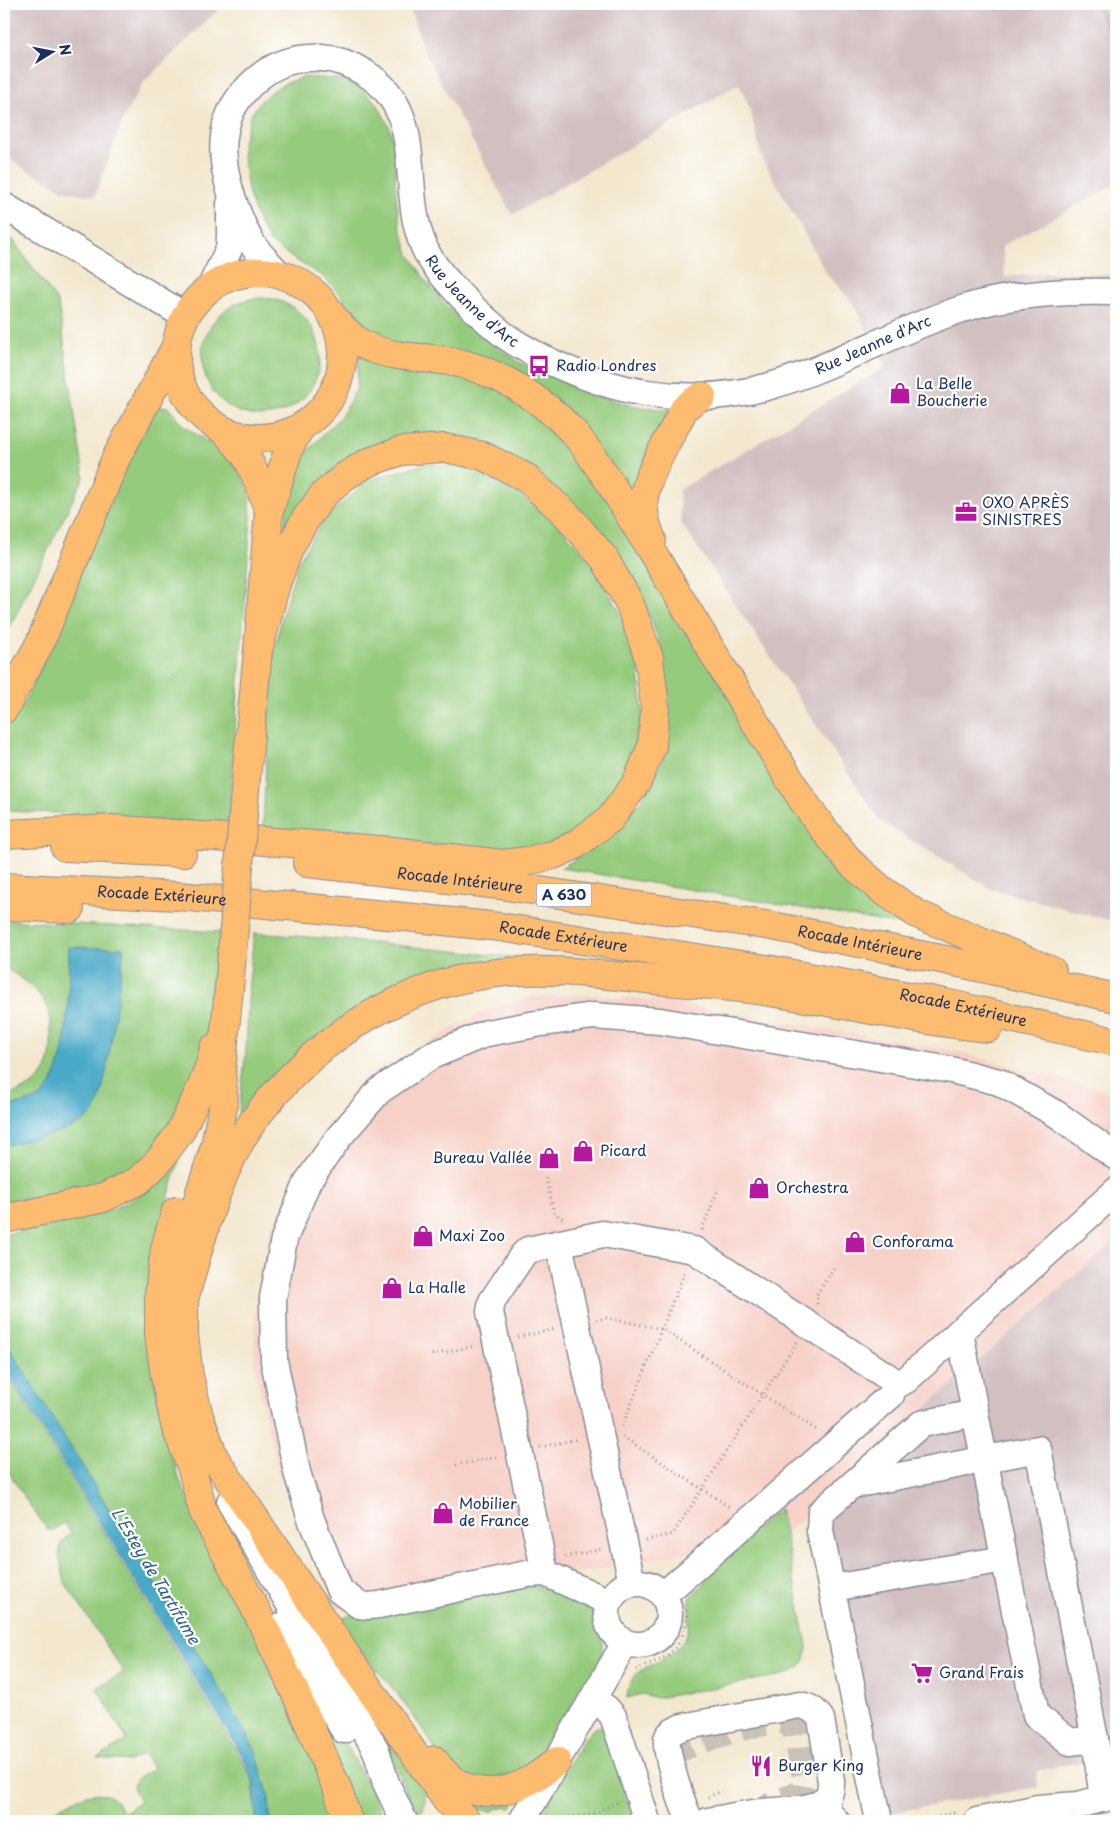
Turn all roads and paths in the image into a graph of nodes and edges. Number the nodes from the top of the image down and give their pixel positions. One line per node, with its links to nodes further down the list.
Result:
1 (230, 194): 3 (street, Rue Jeanne d'Arc); 4 (street, Rue Jeanne d'Arc); 9 (street, Rue Jeanne d'Arc)
2 (4, 206): 6 (street)
3 (279, 274): 4 (main road); 7 (main road)
4 (211, 286): 6 (main road)
5 (1116, 292): 9 (street, Rue Jeanne d'Arc)
6 (185, 316): 8 (main road)
7 (335, 320): 10 (main road); 13 (main road)
8 (176, 346): 11 (main road); 15 (main road)
9 (702, 396): 13 (main road)
10 (300, 428): 11 (main road); 12 (main road)
11 (226, 432): 12 (main road)
12 (269, 511): 14 (main road)
13 (659, 563): 22 (main road)
14 (258, 650): 16 (main road); 21 (main road, bridge)
15 (4, 709)
16 (4, 834)
17 (4, 843): 22 (main road, Rocade Intérieure / A 630)
18 (4, 887): 20 (main road, Rocade Extérieure)
19 (4, 906): 20 (main road)
20 (386, 915): 23 (main road, Rocade Extérieure)
21 (230, 978): 24 (main road); 28 (main road)
22 (1116, 997)
23 (1116, 1042): 32 (main road)
24 (221, 1072): 32 (main road); 46 (main road)
25 (1116, 1157): 52 (street)
26 (718, 1189): 30 (path)
27 (1116, 1191): 36 (street)
28 (4, 1219)
29 (560, 1244): 30 (street); 33 (street); 37 (street)
30 (694, 1250): 34 (street); 35 (path)
31 (836, 1265): 34 (path)
32 (183, 1303): 46 (main road)
33 (577, 1324): 35 (path); 37 (path); 50 (street)
34 (808, 1325): 39 (street); 40 (path)
35 (662, 1329): 40 (path); 42 (path)
36 (960, 1331): 39 (street); 41 (street)
37 (496, 1342): 38 (path); 52 (street)
38 (432, 1355)
39 (893, 1387): 44 (street)
40 (762, 1396): 44 (path); 48 (path)
41 (975, 1413): 45 (street); 47 (street)
42 (620, 1430)
43 (618, 1434): 48 (path)
44 (834, 1444): 49 (street)
45 (985, 1459): 47 (street); 51 (street); 60 (street)
46 (203, 1463): 58 (main road); 66 (main road); 67 (street)
47 (852, 1485): 54 (street)
48 (702, 1490): 49 (path); 50 (path)
49 (746, 1522): 55 (street)
50 (623, 1544): 52 (path); 53 (street)
51 (1005, 1559): 54 (street); 60 (street)
52 (543, 1563): 56 (street)
53 (632, 1583): 55 (street); 56 (street)
54 (832, 1588): 73 (street)
55 (662, 1595): 57 (street)
56 (609, 1602): 57 (street)
57 (625, 1643): 59 (street)
58 (350, 1661): 61 (main road); 68 (main road)
59 (593, 1700): 61 (street); 63 (street)
60 (1095, 1739): 64 (street)
61 (558, 1761): 69 (street)
62 (674, 1774): 63 (street); 65 (street); 71 (street)
63 (637, 1791): 69 (path); 70 (street)
64 (1106, 1803): 74 (street)
65 (831, 1810): 72 (street)
66 (348, 1821)
67 (404, 1821)
68 (467, 1821)
69 (532, 1821)
70 (647, 1821)
71 (692, 1821)
72 (708, 1821)
73 (879, 1821)
74 (977, 1821)

